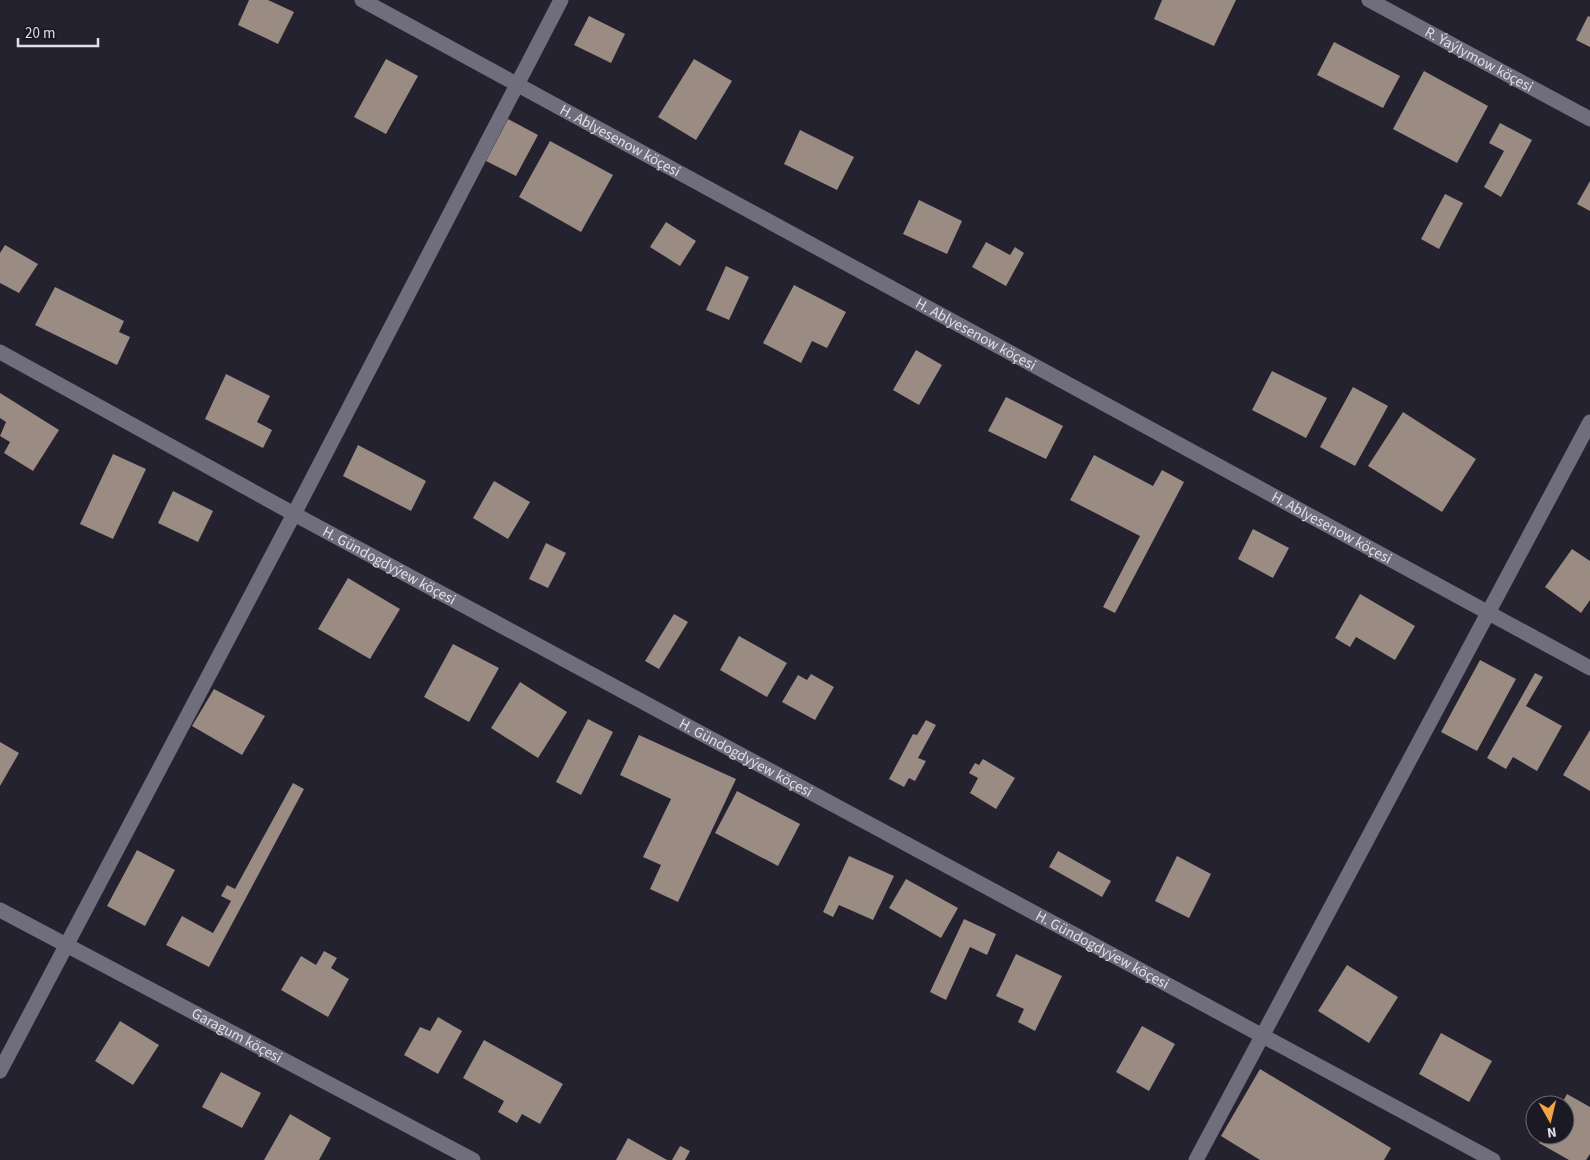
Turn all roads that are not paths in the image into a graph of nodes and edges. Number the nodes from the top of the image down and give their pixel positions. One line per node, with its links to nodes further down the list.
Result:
1 (362, 0): 4 (street, H. Ablyesenow köçesi)
2 (561, 0): 4 (street)
3 (1369, 0): 5 (street, R. Ýaýlymow köçesi)
4 (518, 84): 8 (street); 9 (street, H. Ablyesenow köçesi)
5 (1590, 119)
6 (0, 352): 8 (street, H. Gündogdyýew köçesi)
7 (1590, 422): 9 (street)
8 (294, 514): 12 (street); 13 (street, H. Gündogdyýew köçesi)
9 (1488, 613): 10 (street, H. Ablyesenow köçesi); 13 (street)
10 (1590, 668)
11 (0, 910): 12 (street, Garagum köçesi)
12 (66, 946): 14 (street); 15 (street, Garagum köçesi)
13 (1262, 1036): 16 (street); 17 (street, H. Gündogdyýew köçesi)
14 (0, 1071)
15 (473, 1160)
16 (1196, 1160)
17 (1493, 1160)

